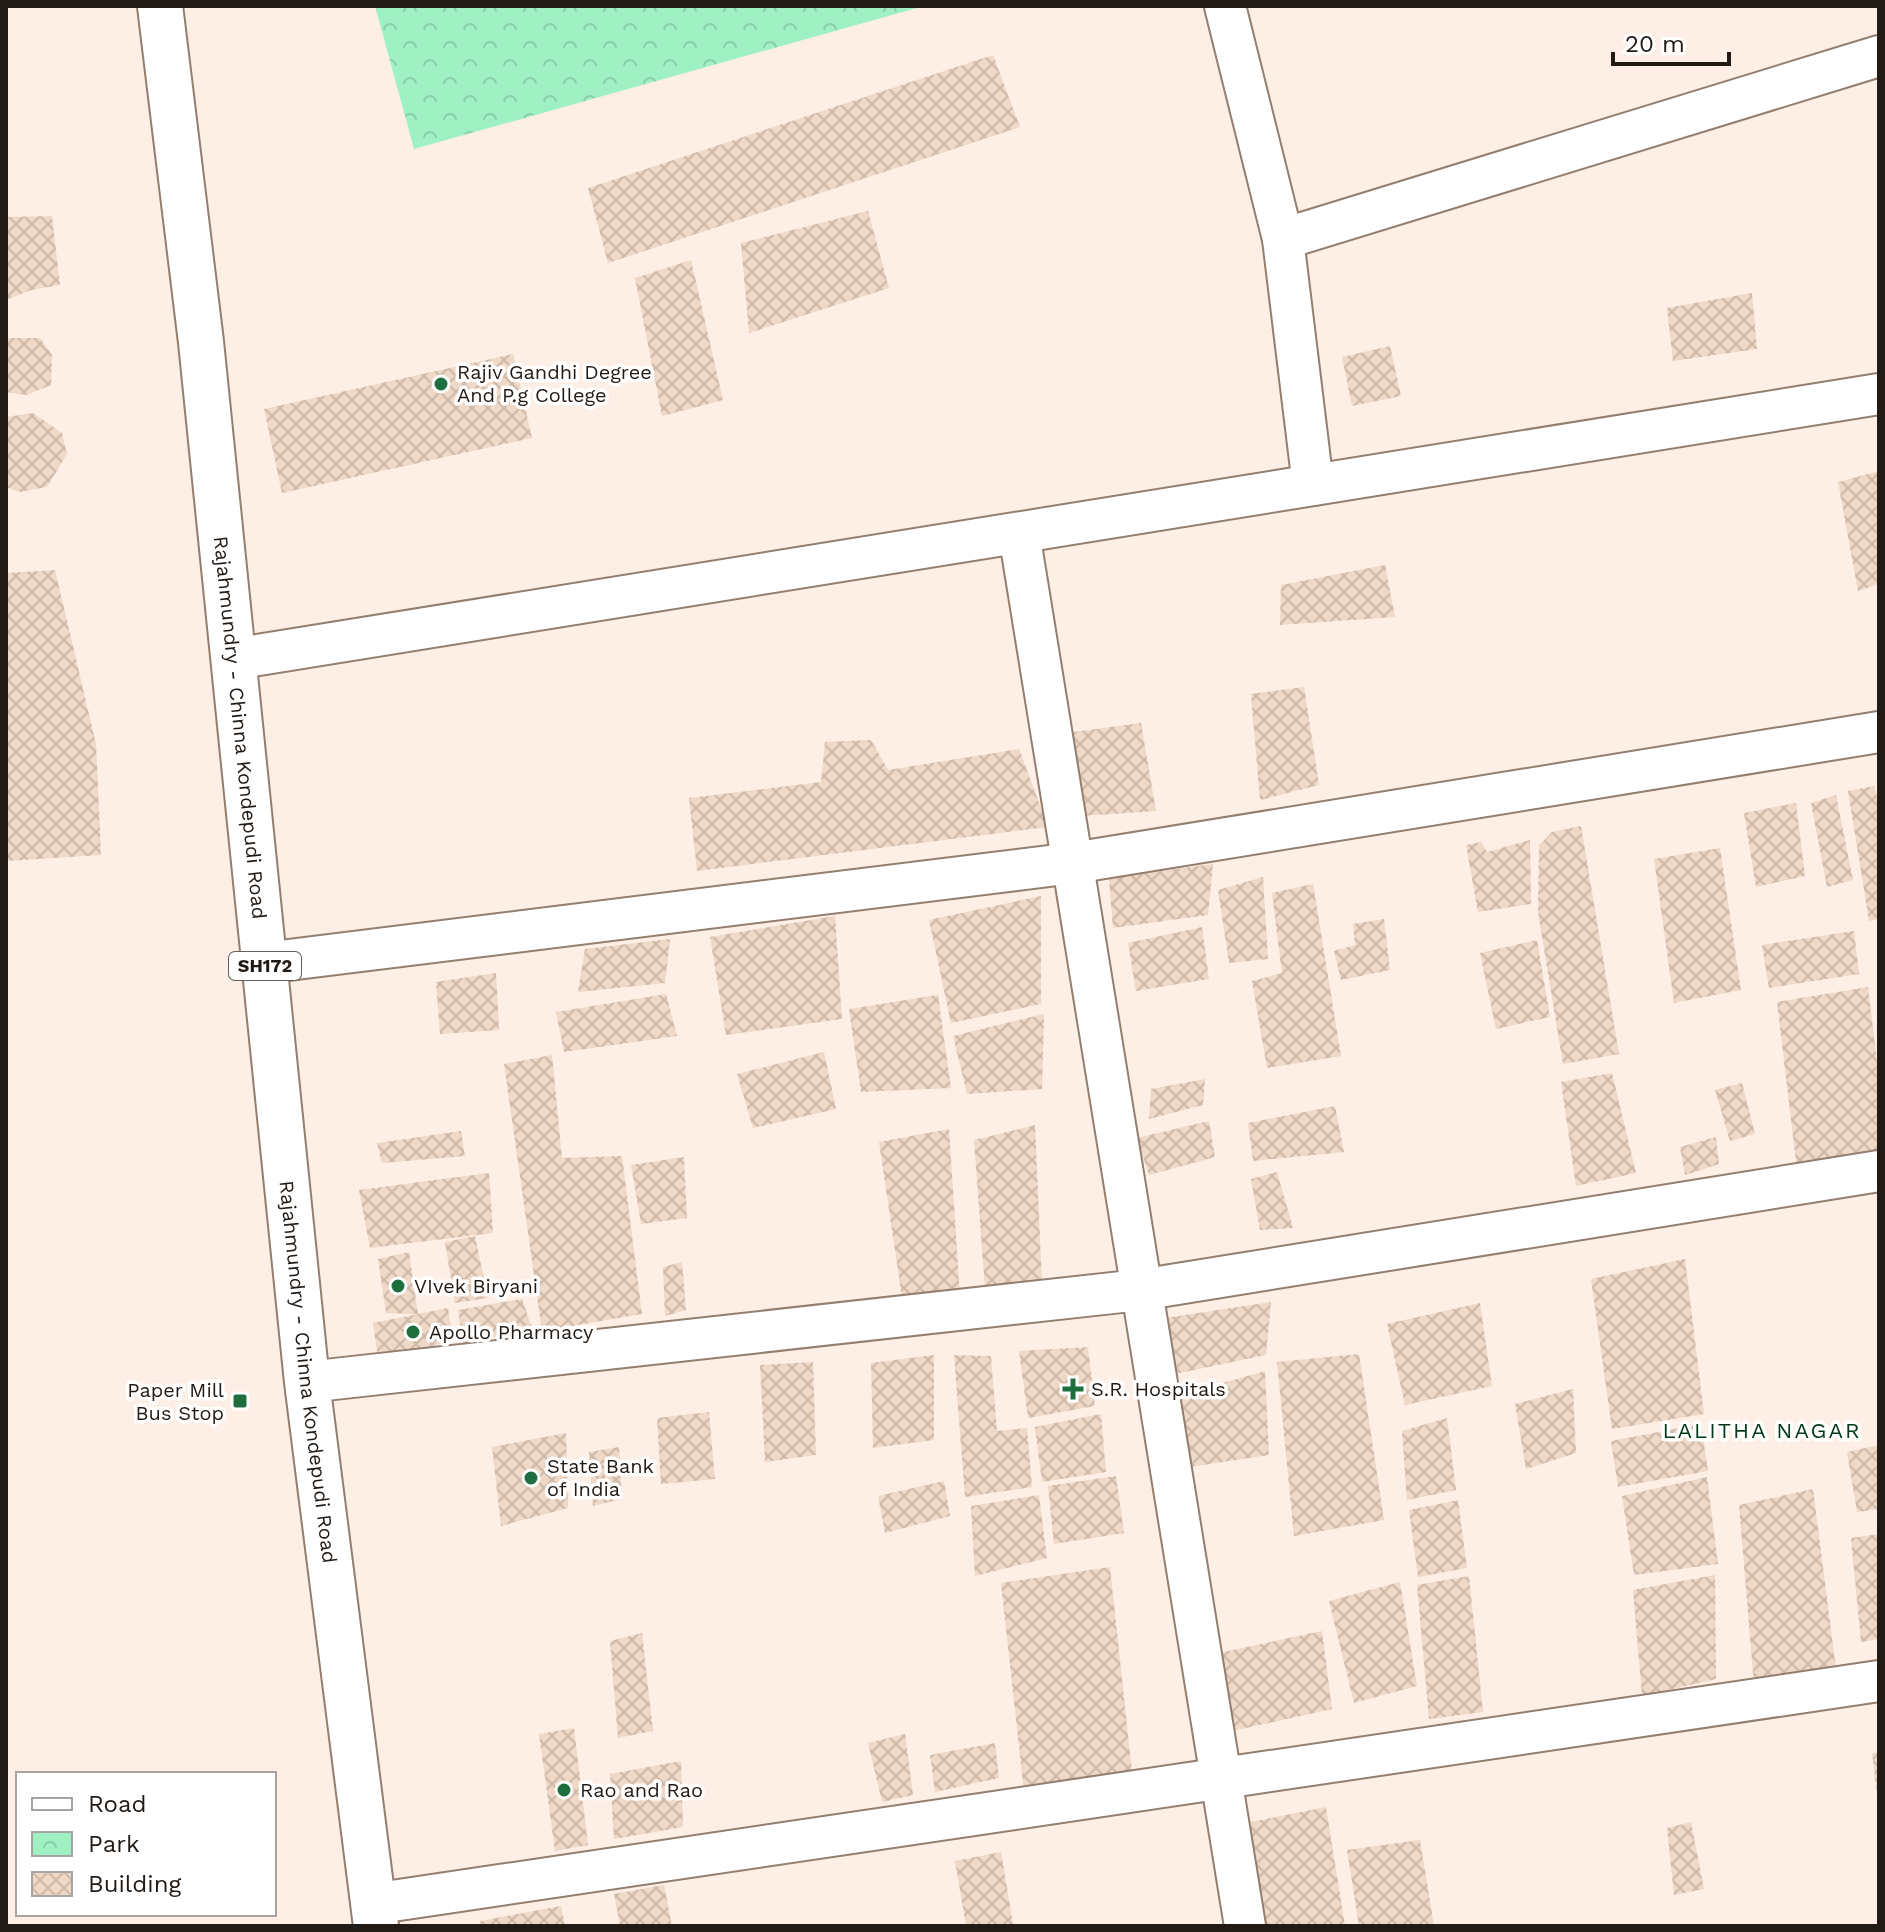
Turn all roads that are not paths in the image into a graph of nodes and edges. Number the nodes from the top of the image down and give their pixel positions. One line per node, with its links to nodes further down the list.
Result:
1 (160, 6): 8 (main road, Rajahmundry - Chinna Kondepudi Road / SH172)
2 (1225, 6): 4 (street)
3 (1879, 56): 4 (street)
4 (1283, 239): 6 (street)
5 (1879, 394): 6 (street)
6 (1313, 485): 7 (street)
7 (1019, 533): 8 (street); 10 (street)
8 (233, 659): 11 (main road, Rajahmundry - Chinna Kondepudi Road / SH172)
9 (1879, 732): 10 (street)
10 (1073, 863): 11 (street); 13 (street)
11 (264, 963): 14 (main road, Rajahmundry - Chinna Kondepudi Road / SH172)
12 (1879, 1171): 13 (street)
13 (1140, 1290): 14 (street); 16 (street)
14 (307, 1382): 17 (main road, Rajahmundry - Chinna Kondepudi Road / SH172)
15 (1879, 1681): 16 (street)
16 (1223, 1778): 17 (street); 18 (street)
17 (374, 1915)
18 (1245, 1926)

